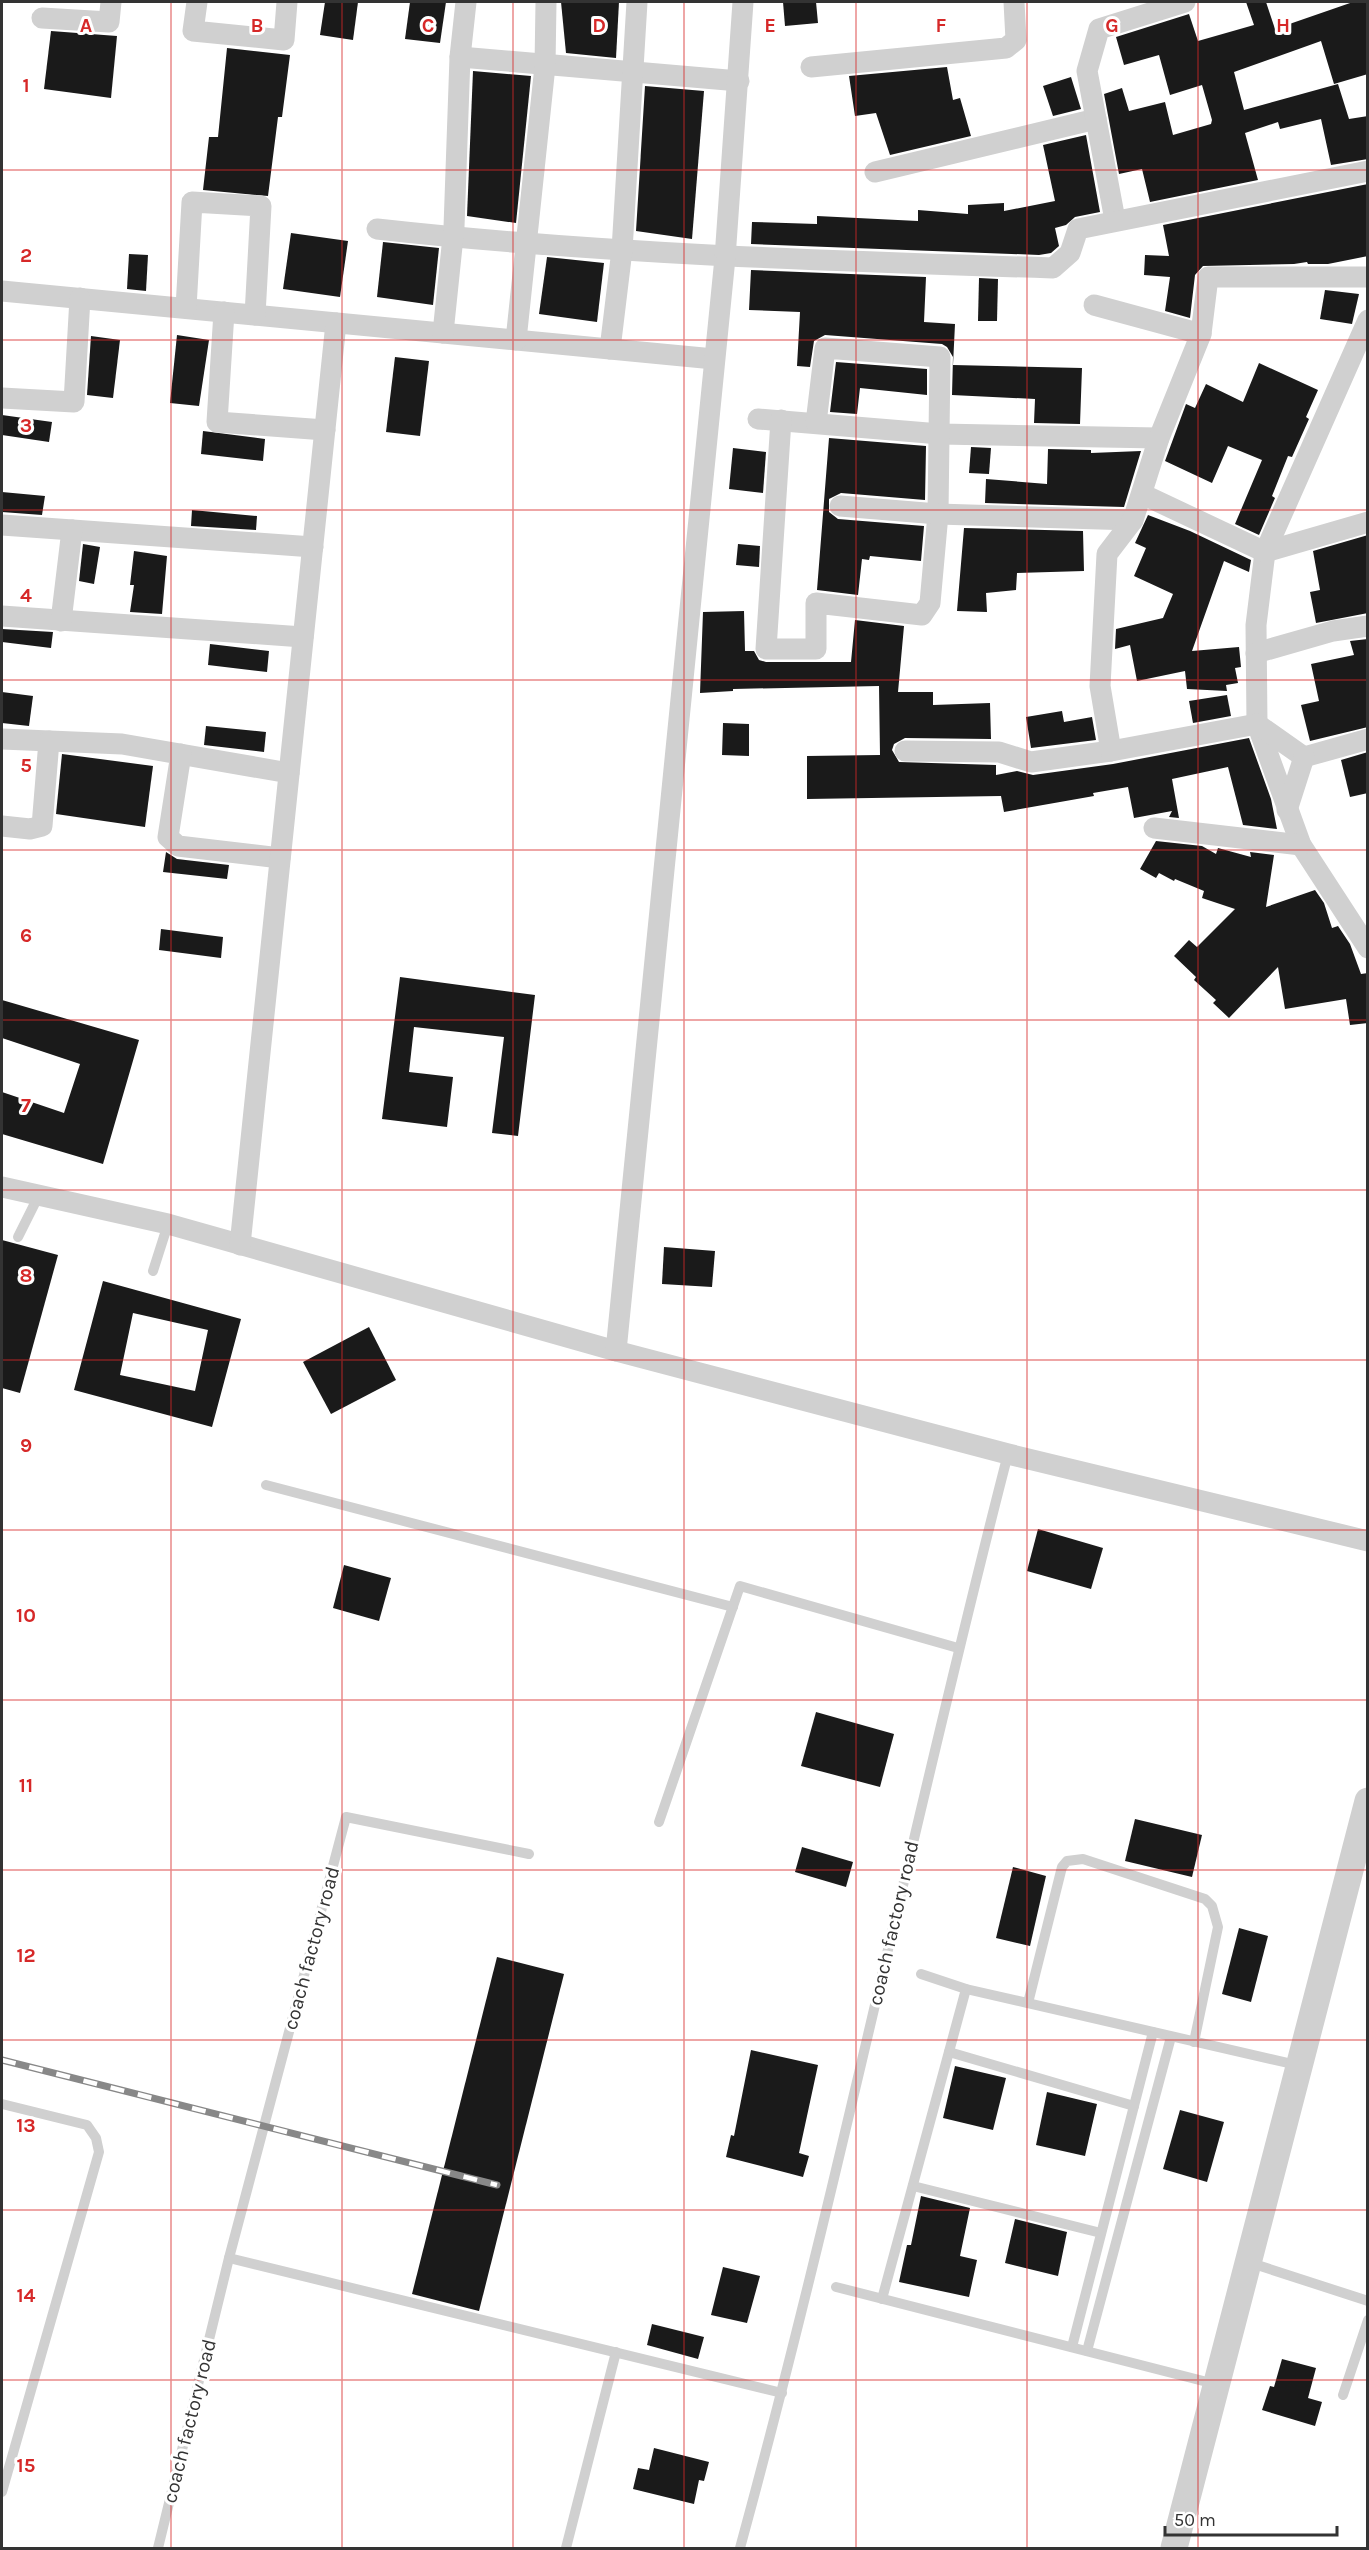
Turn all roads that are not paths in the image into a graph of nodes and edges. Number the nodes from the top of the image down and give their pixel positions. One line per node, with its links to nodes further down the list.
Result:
1 (111, 2): 10 (street)
2 (197, 2): 3 (street)
3 (287, 2)
4 (466, 2): 11 (street)
5 (546, 2): 12 (street)
6 (637, 2): 14 (street)
7 (743, 2): 15 (street)
8 (1014, 2): 13 (street)
9 (1185, 2): 16 (street)
10 (42, 18)
11 (460, 57): 12 (street); 21 (street)
12 (545, 66): 14 (street); 22 (street)
13 (812, 67)
14 (631, 71): 15 (street); 23 (street)
15 (739, 81): 24 (street)
16 (1096, 120): 18 (street); 19 (street)
17 (1368, 171): 19 (street)
18 (875, 172)
19 (1115, 220): 24 (street)
20 (377, 229): 21 (street)
21 (453, 237): 22 (street); 34 (street)
22 (526, 243): 23 (street); 36 (street)
23 (622, 250): 24 (street); 37 (street)
24 (725, 258): 38 (street)
25 (1368, 277): 35 (street)
26 (2, 291): 27 (street)
27 (80, 298): 29 (street); 39 (street)
28 (1094, 305): 35 (street)
29 (186, 309): 30 (street); 31 (street)
30 (224, 312): 31 (street); 43 (street)
31 (255, 315): 33 (street)
32 (1368, 320): 54 (street)
33 (336, 323): 34 (street); 43 (street)
34 (442, 333): 36 (street)
35 (1201, 334): 45 (street)
36 (516, 340): 37 (street)
37 (610, 349): 38 (street)
38 (714, 359): 82 (street)
39 (2, 398)
40 (758, 419): 41 (street)
41 (781, 420): 42 (street); 48 (street)
42 (816, 423): 44 (street); 44 (street)
43 (325, 430): 53 (street)
44 (940, 434): 45 (street); 48 (street)
45 (1159, 438): 46 (street)
46 (1142, 494): 49 (street); 54 (street)
47 (840, 506): 48 (street)
48 (938, 514): 49 (street)
49 (1133, 520): 65 (street)
50 (1368, 522): 54 (street)
51 (2, 525): 52 (street)
52 (72, 530): 53 (street); 56 (street)
53 (313, 547): 58 (street)
54 (1264, 552): 59 (street)
55 (2, 616): 56 (street)
56 (61, 621): 58 (street)
57 (1368, 626): 59 (street)
58 (303, 637): 68 (street)
59 (1256, 653): 60 (street)
60 (1257, 724): 65 (street); 67 (street); 69 (street)
61 (2, 739): 63 (street)
62 (1368, 739): 67 (street)
63 (49, 741): 66 (street); 70 (street)
64 (905, 751): 65 (street)
65 (1111, 751)
66 (181, 754): 68 (street); 74 (street)
67 (1304, 757): 69 (street)
68 (289, 773): 74 (street)
69 (1288, 808): 72 (street); 73 (street)
70 (2, 826)
71 (1154, 828): 72 (street)
72 (1275, 842): 73 (street)
73 (1301, 845): 75 (street)
74 (280, 858): 80 (street)
75 (1368, 948)
76 (2, 1187): 77 (street)
77 (38, 1197): 78 (street); 79 (lane)
78 (168, 1224): 80 (street); 81 (lane)
79 (18, 1237)
80 (240, 1245): 82 (street)
81 (153, 1271)
82 (616, 1351): 83 (street)
83 (1008, 1454): 85 (street); 87 (lane, coach factory road)
84 (266, 1485): 86 (lane)
85 (1368, 1541)
86 (733, 1608): 87 (lane); 89 (lane)
87 (958, 1648): 113 (lane, coach factory road)
88 (1368, 1801): 98 (street)
89 (659, 1822)
90 (529, 1854): 103 (lane, coach factory road)
91 (921, 1974): 92 (lane)
92 (966, 1989): 93 (lane); 97 (lane)
93 (1028, 2003): 94 (lane); 96 (lane)
94 (1153, 2032): 95 (lane); 100 (lane)
95 (1171, 2037): 96 (lane); 110 (lane)
96 (1194, 2042): 98 (lane)
97 (949, 2052): 100 (lane); 101 (lane)
98 (1298, 2065): 104 (street)
99 (2, 2104): 115 (lane)
100 (1134, 2106): 102 (lane)
101 (913, 2186): 102 (lane); 106 (lane)
102 (1101, 2233): 109 (lane)
103 (229, 2258): 111 (lane); 117 (lane, coach factory road)
104 (1247, 2262): 107 (lane); 112 (street)
105 (836, 2287): 106 (lane)
106 (882, 2299): 109 (lane)
107 (1368, 2301)
108 (1368, 2320): 114 (lane)
109 (1072, 2347): 110 (lane)
110 (1087, 2351): 112 (lane)
111 (616, 2352): 113 (lane); 118 (lane)
112 (1216, 2384): 120 (street)
113 (782, 2393): 119 (lane, coach factory road)
114 (1343, 2395)
115 (4, 2473): 116 (lane)
116 (2, 2492)
117 (158, 2548)
118 (566, 2548)
119 (740, 2548)
120 (1174, 2548)

